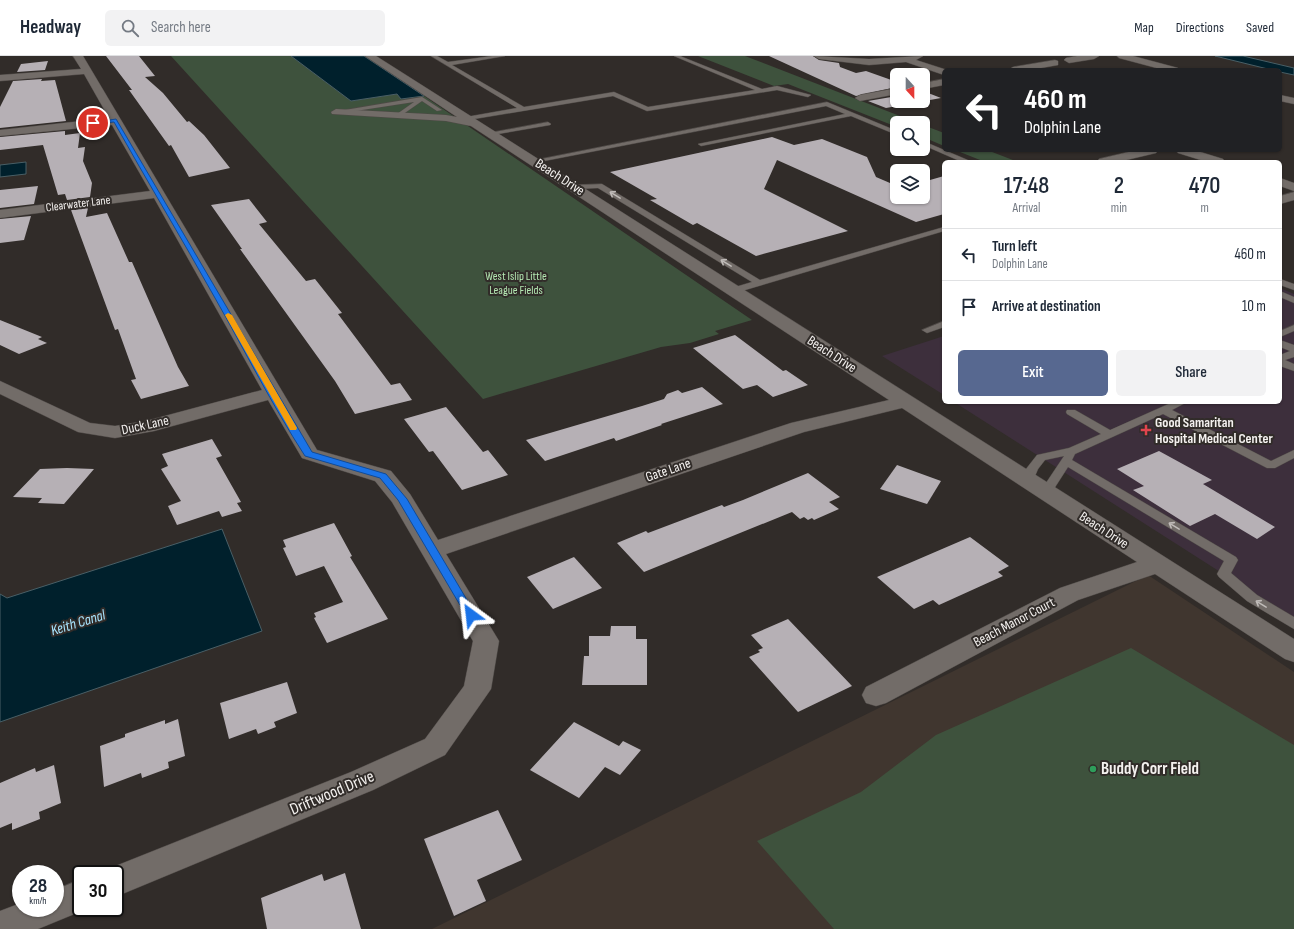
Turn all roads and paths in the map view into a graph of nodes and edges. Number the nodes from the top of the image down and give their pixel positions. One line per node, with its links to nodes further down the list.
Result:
1 (370, 56): 34 (street, Beach Drive)
2 (433, 56): 13 (lane)
3 (503, 56): 13 (lane)
4 (676, 56): 20 (lane)
5 (819, 56): 9 (street)
6 (918, 56): 9 (street)
7 (1094, 56): 10 (street)
8 (1122, 56): 15 (street)
9 (908, 60): 16 (street)
10 (1068, 60)
11 (82, 63): 17 (street); 35 (street)
12 (1055, 63): 14 (street)
13 (447, 64): 29 (lane)
14 (1025, 68)
15 (1167, 68)
16 (942, 71)
17 (0, 78)
18 (942, 82): 19 (street)
19 (930, 85)
20 (760, 90): 22 (lane); 29 (lane)
21 (890, 92): 24 (street)
22 (808, 95): 27 (lane); 27 (lane)
23 (416, 96): 26 (lane)
24 (860, 98)
25 (1282, 98): 28 (street)
26 (422, 99): 30 (lane); 31 (lane); 33 (lane)
27 (822, 100): 32 (lane); 49 (lane)
28 (1294, 101)
29 (523, 109): 34 (lane)
30 (438, 110)
31 (336, 112): 33 (street)
32 (852, 114): 37 (lane); 40 (lane)
33 (399, 115): 34 (street)
34 (461, 117): 39 (street, Beach Drive)
35 (116, 120): 38 (street); 53 (street)
36 (548, 124): 39 (lane)
37 (890, 130)
38 (0, 133)
39 (492, 134): 49 (street, Beach Drive)
40 (701, 144)
41 (930, 147): 42 (lane)
42 (942, 152)
43 (943, 152): 46 (lane)
44 (1144, 152): 47 (street)
45 (1188, 152): 48 (street)
46 (963, 160)
47 (1111, 160)
48 (1213, 160)
49 (534, 161): 51 (street, Beach Drive)
50 (1282, 183): 52 (street)
51 (576, 187): 58 (lane, one-way to 51); 61 (street, Beach Drive)
52 (1294, 187)
53 (157, 194): 56 (street, Clearwater Lane); 72 (street)
54 (1294, 196): 55 (street)
55 (1282, 199)
56 (0, 214)
57 (942, 230): 58 (lane)
58 (759, 283): 61 (lane)
59 (1282, 283): 60 (lane)
60 (1294, 287)
61 (735, 290): 73 (street, Beach Drive)
62 (1282, 295): 63 (lane)
63 (1294, 300)
64 (942, 325): 66 (lane)
65 (1294, 328): 67 (lane)
66 (927, 330)
67 (1282, 333)
68 (1282, 346): 69 (lane)
69 (1288, 356): 70 (lane)
70 (1294, 368)
71 (0, 387): 72 (street, Duck Lane)
72 (272, 393): 82 (street)
73 (905, 402): 80 (street, Beach Drive); 82 (street, Gate Lane)
74 (1177, 404): 75 (lane)
75 (1163, 410): 77 (lane); 78 (lane)
76 (1071, 412): 77 (lane)
77 (1109, 434): 79 (lane)
78 (1294, 453)
79 (1069, 456): 80 (lane); 81 (lane); 84 (lane, one-way to 79)
80 (1028, 480): 81 (street, Beach Drive)
81 (1046, 492): 83 (street, Beach Drive)
82 (433, 550): 87 (street, Driftwood Drive)
83 (1158, 564): 85 (street, Beach Drive); 86 (street, Beach Manor Court)
84 (1294, 624)
85 (1294, 652)
86 (876, 695)
87 (124, 878)
88 (28, 917): 89 (street)
89 (0, 928)

